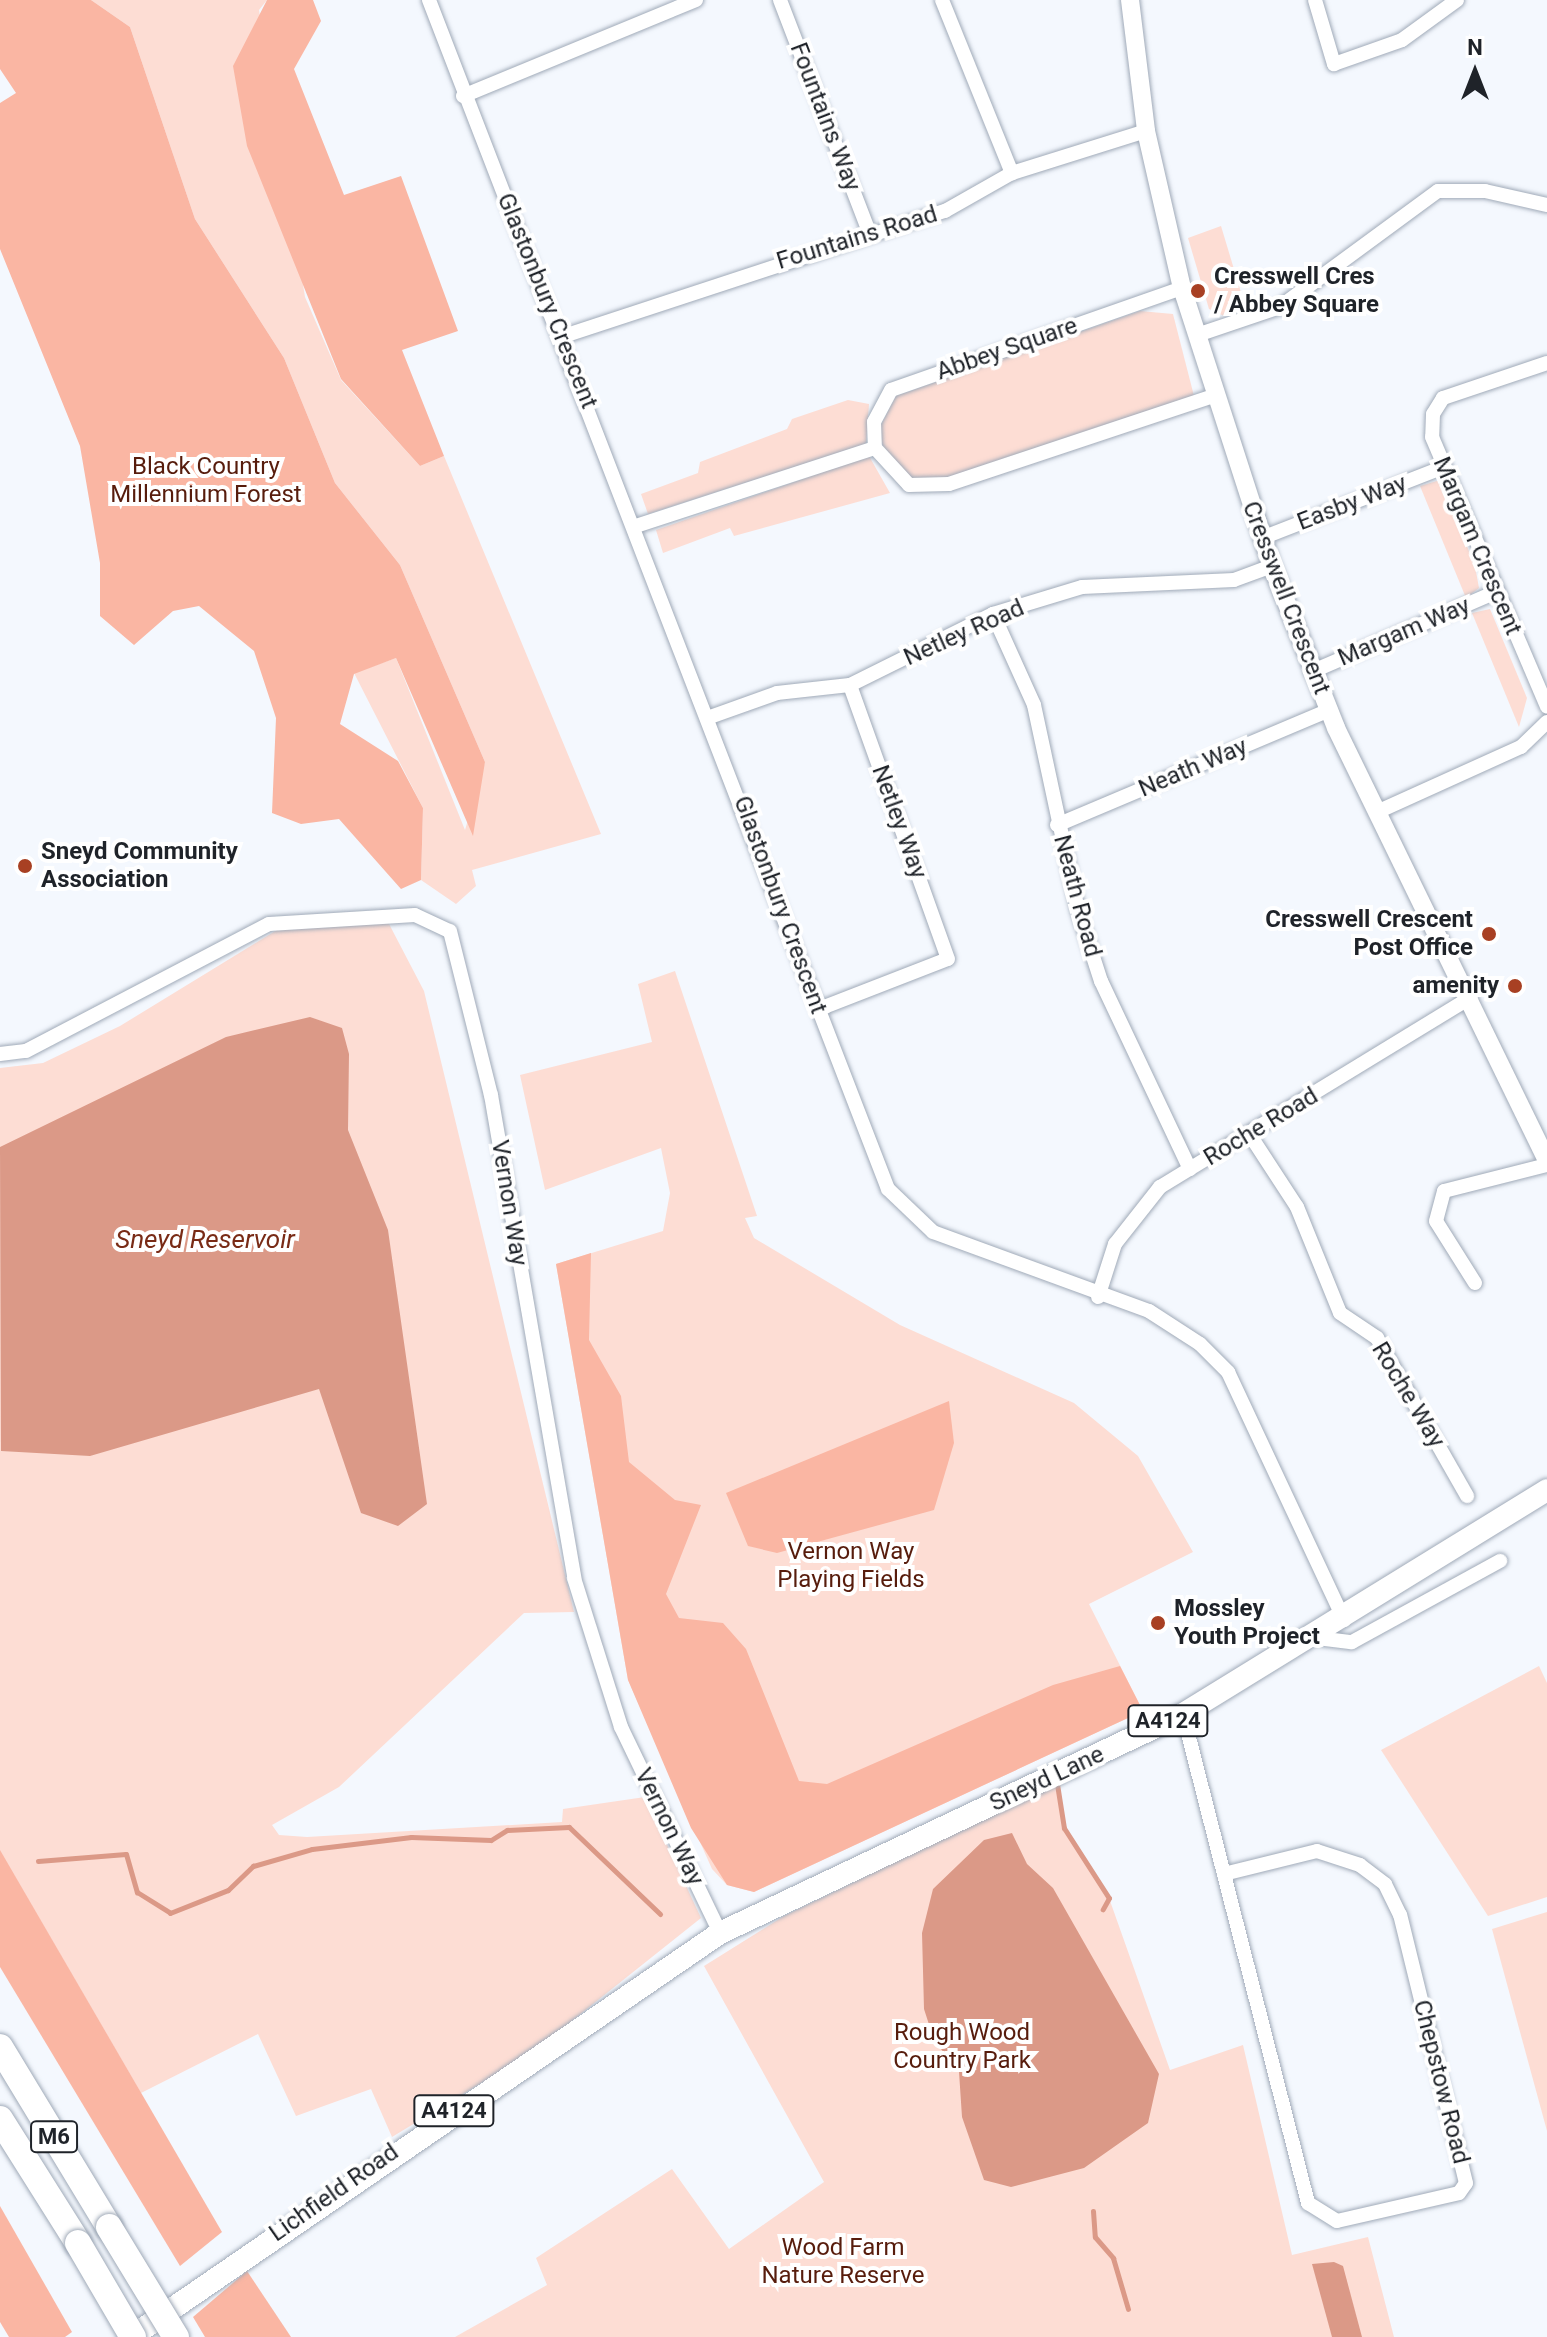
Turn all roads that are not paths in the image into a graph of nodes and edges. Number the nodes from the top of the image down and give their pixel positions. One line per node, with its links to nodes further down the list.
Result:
1 (429, 0): 8 (street, Glastonbury Crescent)
2 (696, 0): 8 (street)
3 (780, 0): 12 (street, Fountains Way)
4 (942, 0): 10 (street)
5 (1130, 0): 9 (street, Cresswell Crescent)
6 (1315, 0): 7 (street)
7 (1457, 0)
8 (463, 96): 15 (street, Glastonbury Crescent)
9 (1146, 131): 10 (street, Fountains Road); 13 (street, Cresswell Crescent)
10 (1012, 173): 12 (street, Fountains Road)
11 (1547, 205): 14 (street)
12 (870, 234): 15 (street, Fountains Road)
13 (1182, 288): 14 (street, Cresswell Crescent); 18 (street, Abbey Square)
14 (1197, 335): 17 (street, Cresswell Crescent)
15 (564, 336): 20 (street, Glastonbury Crescent)
16 (1547, 363): 19 (street, Margam Crescent)
17 (1214, 396): 18 (street); 21 (street, Cresswell Crescent)
18 (875, 448): 20 (street)
19 (1442, 468): 21 (street, Easby Way); 23 (street, Margam Crescent)
20 (636, 526): 29 (street, Glastonbury Crescent)
21 (1262, 538): 22 (street, Cresswell Crescent)
22 (1272, 566): 24 (street, Netley Road); 25 (street, Cresswell Crescent)
23 (1496, 592): 25 (street, Margam Way); 27 (street, Margam Crescent)
24 (993, 614): 26 (street, Netley Road); 32 (street, Neath Road)
25 (1311, 672): 28 (street, Cresswell Crescent)
26 (850, 685): 29 (street, Netley Road); 34 (street, Netley Way)
27 (1547, 707)
28 (1329, 710): 31 (street, Cresswell Crescent); 32 (street, Neath Way)
29 (710, 717): 34 (street, Glastonbury Crescent)
30 (1547, 722): 31 (street)
31 (1377, 812): 33 (street, Cresswell Crescent)
32 (1057, 825): 38 (street, Neath Road)
33 (1471, 997): 36 (street, Roche Road); 37 (street, Cresswell Crescent)
34 (819, 1009): 40 (street, Glastonbury Crescent)
35 (0, 1054): 48 (street, Vernon Way)
36 (1250, 1135): 38 (street, Roche Road); 42 (street, Roche Way)
37 (1547, 1162): 39 (street)
38 (1190, 1169): 40 (street, Roche Road)
39 (1475, 1283)
40 (1098, 1297): 44 (street, Glastonbury Crescent)
41 (1547, 1490): 44 (main road, Sneyd Lane / A4124)
42 (1467, 1497)
43 (1500, 1561): 45 (street)
44 (1344, 1620): 45 (main road, Sneyd Lane / A4124)
45 (1317, 1638): 46 (main road, Sneyd Lane / A4124)
46 (1183, 1714): 47 (street, Chepstow Road); 48 (main road, Sneyd Lane / A4124)
47 (1224, 1874): 47 (street, Chepstow Road)
48 (720, 1933): 49 (main road, Sneyd Lane / A4124)
49 (699, 1946): 52 (main road, Lichfield Road / A4124)
50 (0, 2047): 53 (highway, M6, bridge)
51 (0, 2119): 52 (highway, M6, bridge)
52 (132, 2337)
53 (176, 2337)

